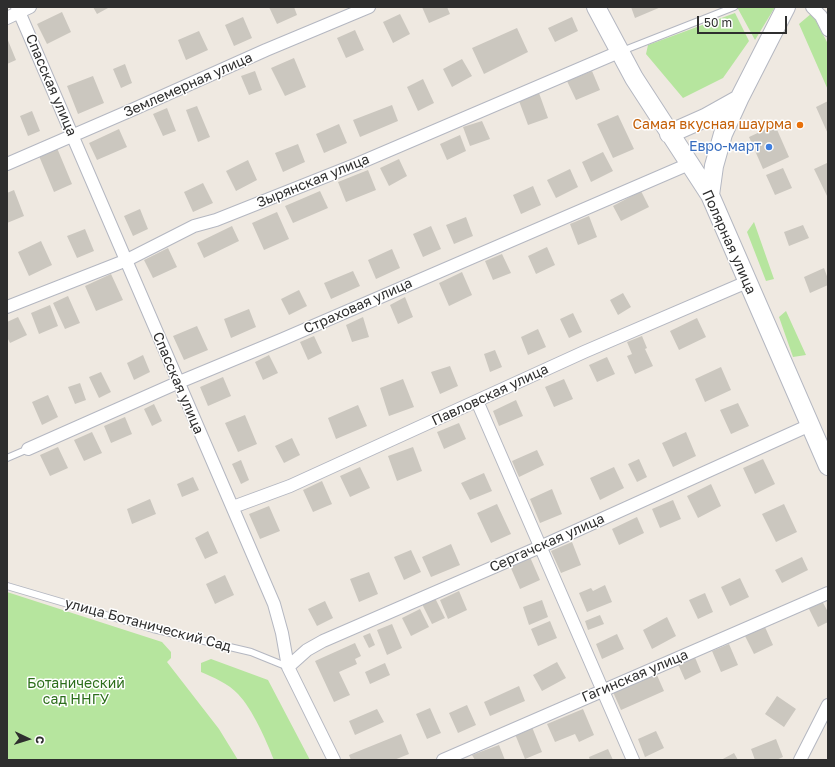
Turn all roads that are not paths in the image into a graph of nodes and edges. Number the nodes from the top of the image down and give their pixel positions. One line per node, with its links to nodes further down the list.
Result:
1 (369, 7): 11 (street, Землемерная улица)
2 (596, 7): 9 (main road, Полярная улица)
3 (734, 7): 9 (lane)
4 (786, 7): 10 (main road)
5 (812, 7): 8 (street)
6 (22, 9): 7 (street); 11 (street, Спасская улица)
7 (7, 18)
8 (828, 30)
9 (619, 52): 12 (main road, Полярная улица); 16 (street, Зырянская улица)
10 (739, 99): 12 (main road); 15 (main road)
11 (72, 134): 13 (street, Землемерная улица); 16 (street, Спасская улица)
12 (669, 134): 14 (main road, Полярная улица)
13 (7, 164)
14 (689, 164): 15 (main road, Полярная улица); 19 (street, Страховая улица)
15 (710, 195): 17 (main road, Полярная улица)
16 (127, 260): 18 (street, Зырянская улица); 19 (street, Спасская улица)
17 (747, 282): 20 (street, Павловская улица); 21 (main road, Полярная улица)
18 (7, 307)
19 (177, 382): 22 (street, Страховая улица); 25 (street, Спасская улица)
20 (477, 401): 25 (street, Павловская улица); 26 (street)
21 (810, 425): 24 (main road, Полярная улица); 26 (street, Сергачская улица)
22 (28, 449): 23 (lane)
23 (7, 458)
24 (828, 466)
25 (233, 507): 29 (street, Спасская улица)
26 (540, 547): 29 (street, Сергачская улица); 30 (street)
27 (7, 586): 29 (lane, улица Ботанический Сад)
28 (828, 593): 30 (street, Гагинская улица)
29 (288, 667): 32 (street, Спасская улица)
30 (603, 690): 33 (street, Гагинская улица); 34 (street)
31 (828, 705): 35 (street)
32 (334, 760)
33 (443, 760)
34 (633, 760)
35 (800, 760)

